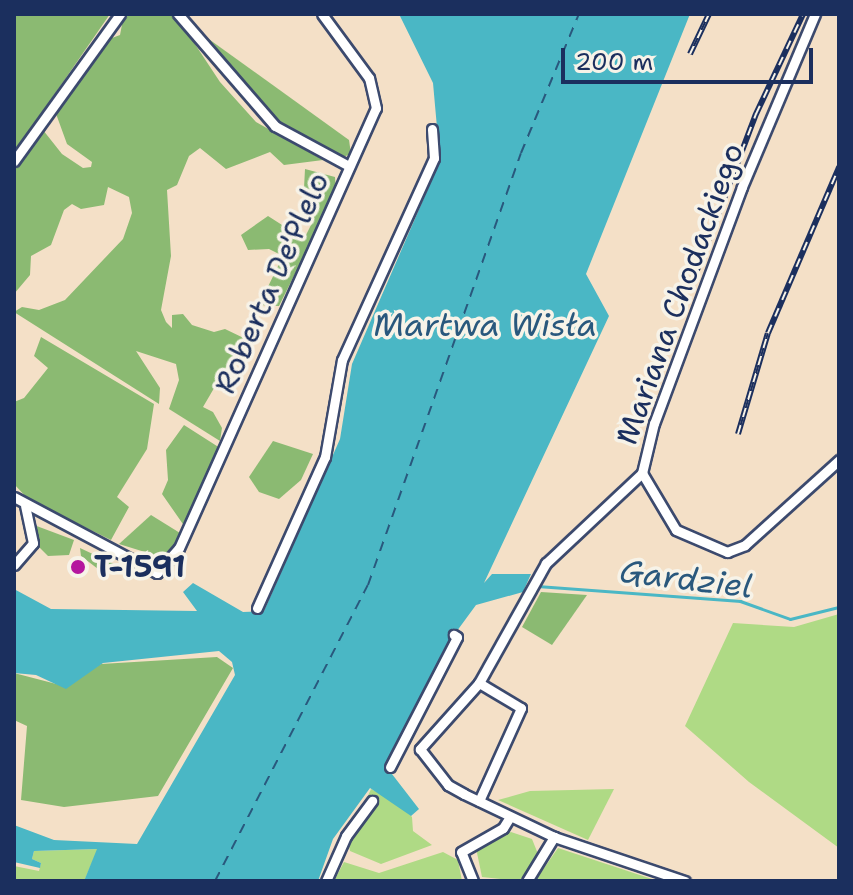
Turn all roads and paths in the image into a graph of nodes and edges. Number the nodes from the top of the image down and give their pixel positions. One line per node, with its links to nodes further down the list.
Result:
1 (120, 14): 6 (street)
2 (178, 14): 7 (street)
3 (322, 14): 7 (street, Roberta De'Plelo)
4 (815, 14): 9 (street, Mariana Chodackiego)
5 (432, 129): 13 (street)
6 (14, 161)
7 (349, 166): 11 (street, Roberta De'Plelo)
8 (839, 460): 9 (street, Mariana Chodackiego)
9 (642, 473): 15 (street)
10 (14, 497): 11 (street)
11 (25, 506): 12 (street)
12 (14, 565)
13 (257, 608)
14 (454, 635): 16 (street)
15 (479, 683): 18 (street); 18 (street)
16 (390, 767)
17 (372, 801): 21 (street)
18 (479, 801): 19 (street)
19 (510, 817): 20 (street); 22 (street)
20 (554, 837): 23 (street); 24 (street)
21 (326, 881)
22 (473, 881)
23 (527, 881)
24 (685, 881)

